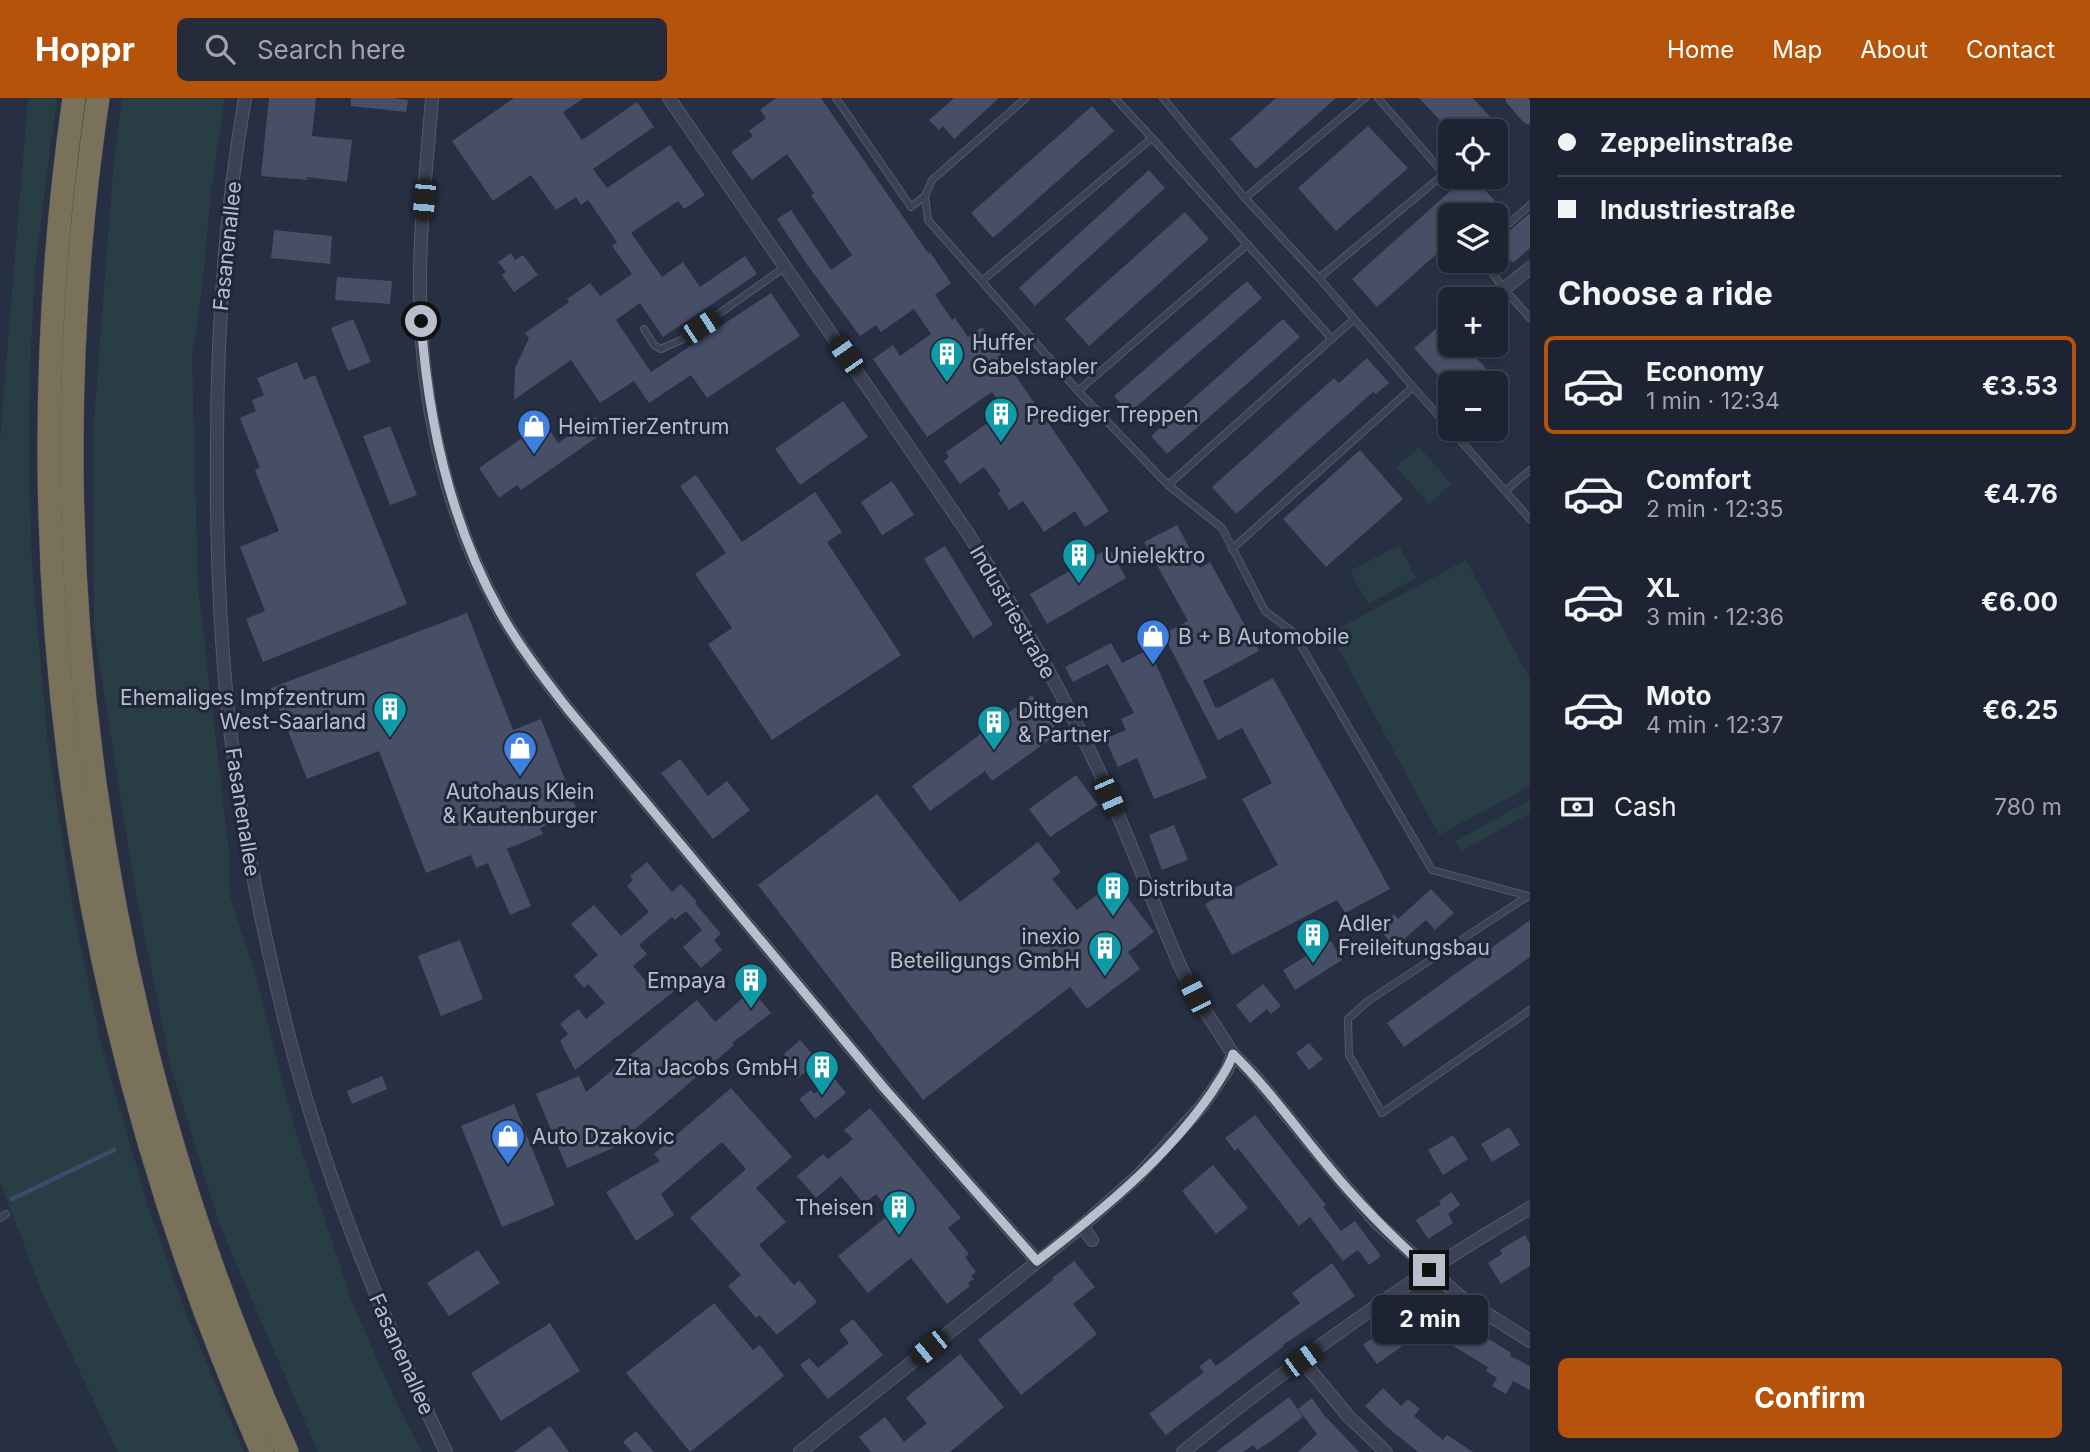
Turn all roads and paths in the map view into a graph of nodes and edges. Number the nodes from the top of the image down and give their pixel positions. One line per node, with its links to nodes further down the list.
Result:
1 (74, 98): 49 (highway)
2 (97, 98): 50 (highway)
3 (245, 98): 51 (street, Fasanenallee)
4 (432, 98): 45 (street)
5 (669, 98): 22 (street, Industriestraße)
6 (836, 98): 17 (lane)
7 (1026, 98): 17 (lane)
8 (1115, 98): 16 (lane)
9 (1163, 98): 18 (lane)
10 (1365, 98): 18 (lane)
11 (1378, 98): 24 (lane)
12 (1515, 98): 15 (main road)
13 (1521, 98): 14 (lane)
14 (1530, 108)
15 (1530, 115)
16 (1152, 138): 21 (lane); 25 (lane)
17 (925, 197): 25 (lane)
18 (1245, 198): 24 (lane)
19 (1530, 205): 20 (lane)
20 (1508, 224)
21 (1248, 244): 31 (lane); 33 (lane)
22 (785, 267): 30 (lane); 41 (street, Industriestraße)
23 (1530, 268): 26 (street)
24 (1319, 278): 29 (lane)
25 (982, 281): 33 (lane)
26 (1506, 287)
27 (1508, 293): 28 (lane)
28 (1530, 318)
29 (1354, 319): 31 (lane); 32 (lane)
30 (644, 329)
31 (1332, 339): 35 (lane)
32 (1413, 387): 36 (lane); 38 (lane)
33 (1078, 391): 35 (lane)
34 (1530, 470): 36 (lane)
35 (1168, 485): 38 (lane)
36 (1506, 491): 37 (lane)
37 (1530, 519)
38 (1232, 549): 39 (lane)
39 (1529, 895): 40 (lane)
40 (1530, 1010)
41 (1233, 1054): 43 (street); 46 (street, Industriestraße)
42 (1530, 1208): 46 (street)
43 (1082, 1226): 44 (street); 45 (street)
44 (1092, 1240)
45 (1037, 1261): 52 (street)
46 (1429, 1270): 47 (street, Industriestraße); 48 (street)
47 (1530, 1341)
48 (1302, 1360): 53 (street); 54 (street)
49 (262, 1452)
50 (287, 1452)
51 (446, 1452)
52 (800, 1452)
53 (1183, 1452)
54 (1386, 1452)

